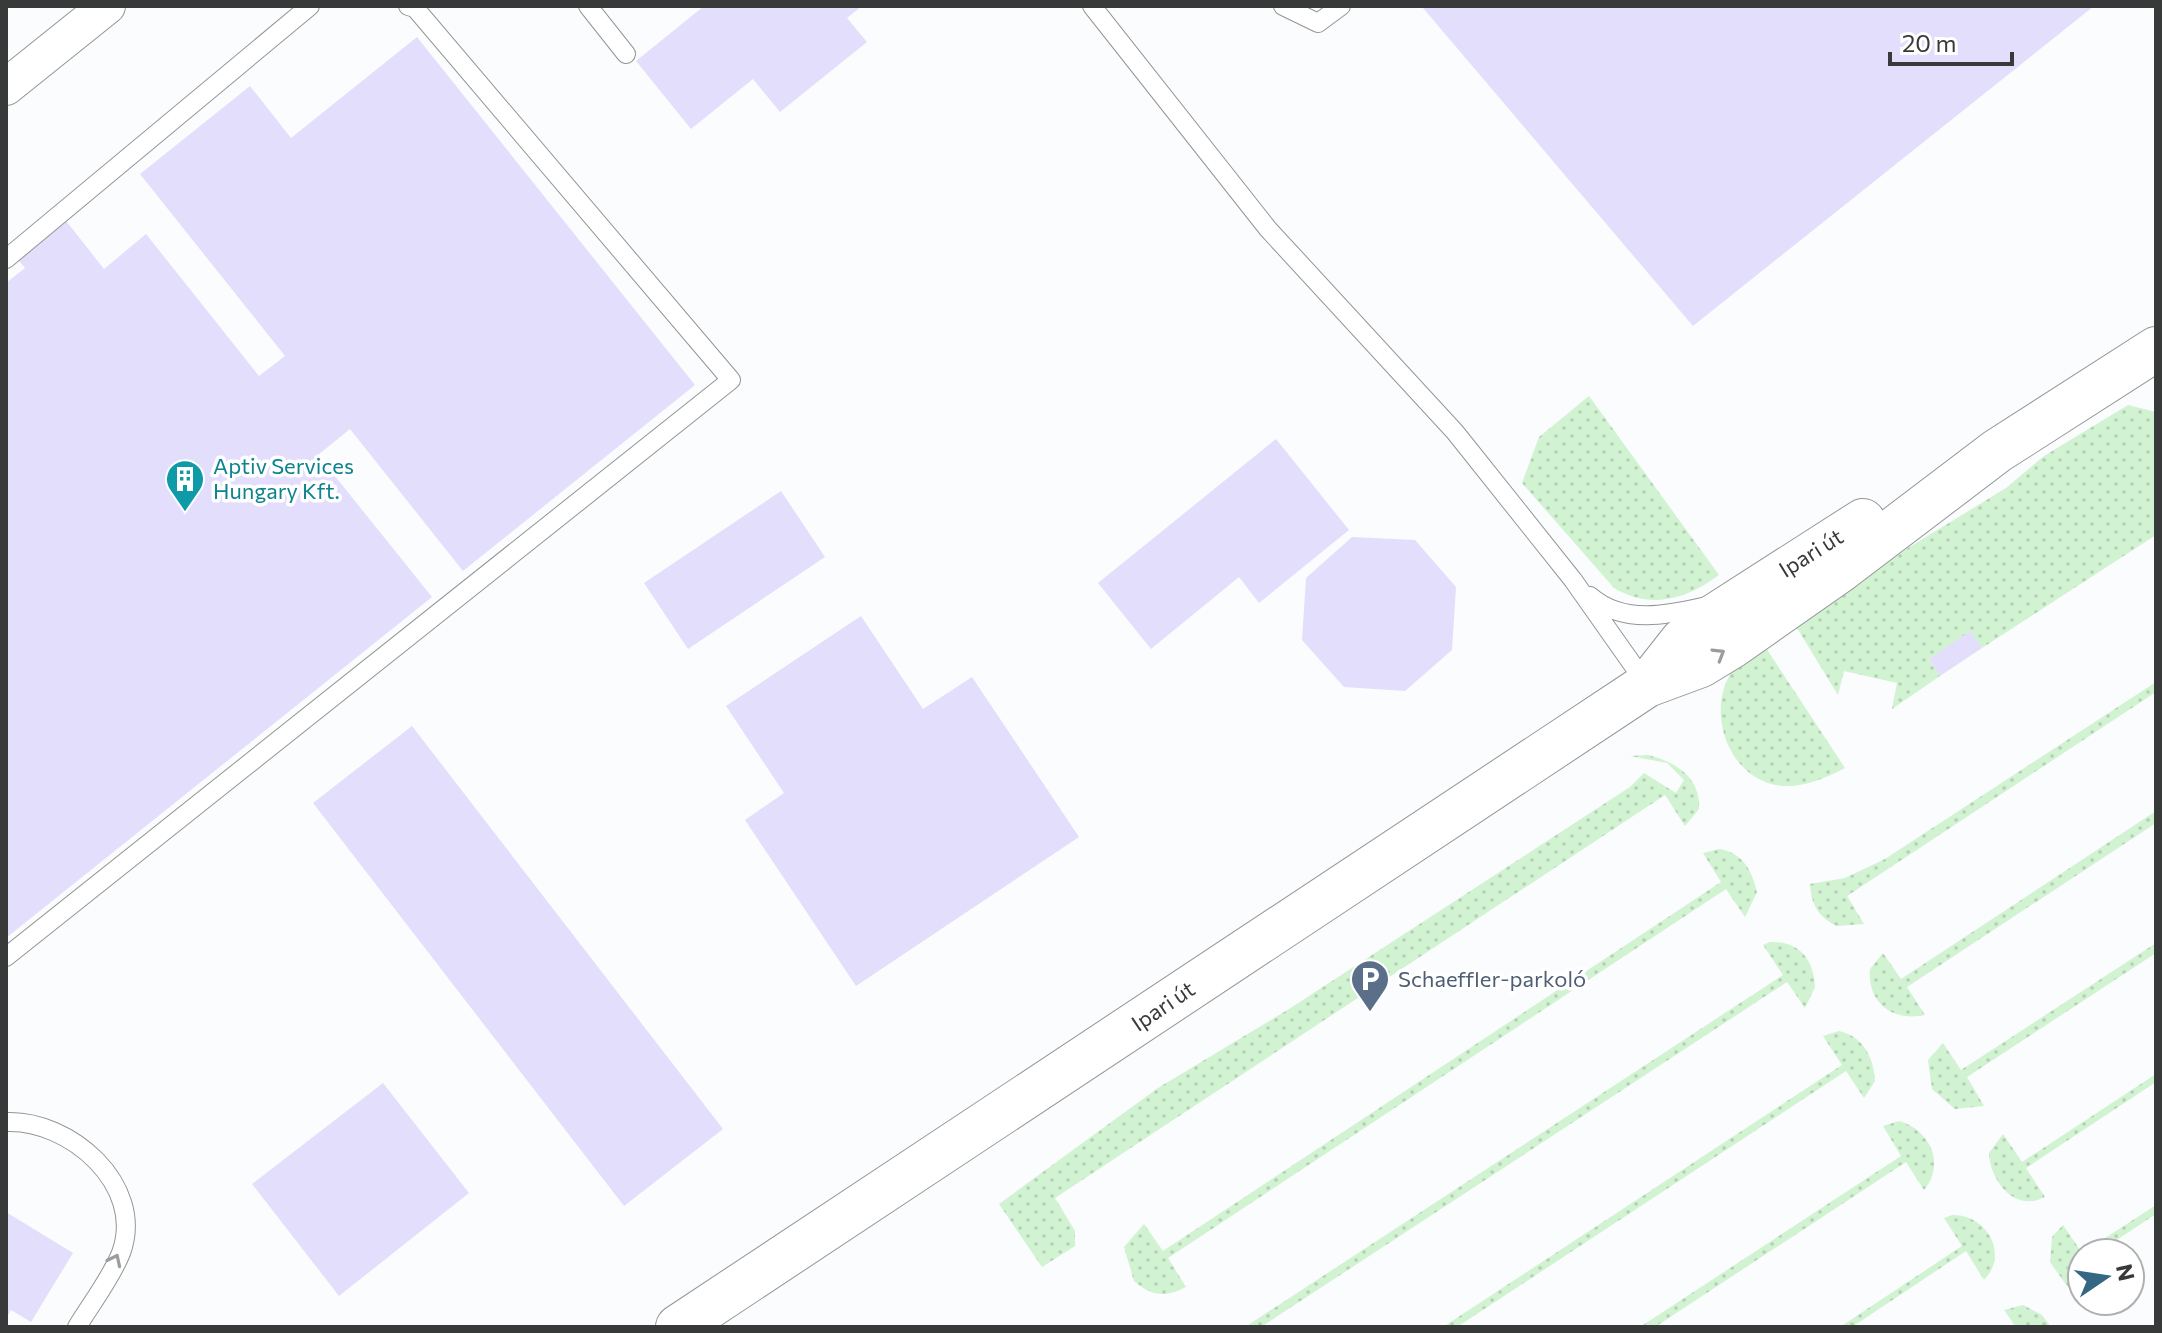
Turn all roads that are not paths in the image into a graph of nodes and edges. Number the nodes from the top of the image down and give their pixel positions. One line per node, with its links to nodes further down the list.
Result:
1 (107, 6): 9 (street)
2 (310, 6): 10 (lane)
3 (408, 6): 16 (lane)
4 (1092, 6): 13 (lane)
5 (1283, 6): 6 (lane)
6 (1341, 6)
7 (593, 8): 8 (lane)
8 (626, 54)
9 (6, 87)
10 (6, 259)
11 (2156, 349): 12 (street, Ipari út)
12 (1997, 451): 14 (street, Ipari út); 15 (street, Ipari út, one-way to 12)
13 (1573, 580): 14 (lane); 15 (lane)
14 (1749, 592): 15 (street, Ipari út)
15 (1647, 685): 19 (street, Ipari út)
16 (6, 957)
17 (6, 1122): 18 (lane, one-way to 17)
18 (77, 1327)
19 (678, 1327)

